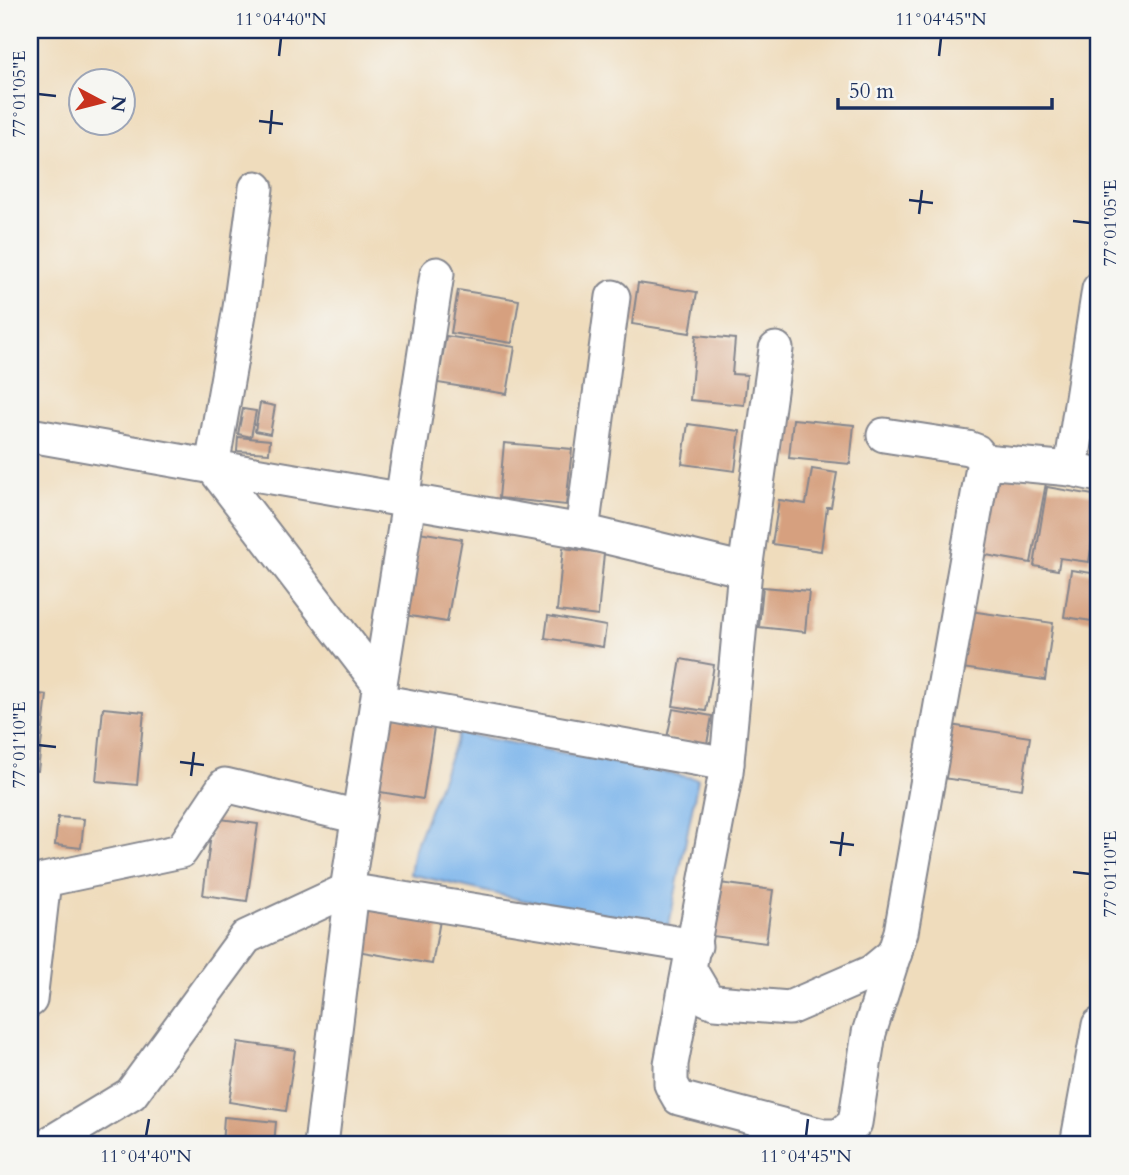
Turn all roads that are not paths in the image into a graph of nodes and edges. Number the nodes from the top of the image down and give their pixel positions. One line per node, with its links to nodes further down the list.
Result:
1 (256, 188): 9 (street)
2 (437, 274): 11 (street)
3 (1099, 289): 10 (street)
4 (613, 297): 12 (street)
5 (776, 349): 13 (street)
6 (30, 435): 9 (street)
7 (884, 435): 8 (street)
8 (984, 461): 10 (street); 18 (street)
9 (212, 466): 11 (street); 14 (street)
10 (1085, 472)
11 (406, 501): 12 (street); 14 (street)
12 (582, 531): 13 (street)
13 (745, 570): 15 (street)
14 (379, 693): 15 (street); 16 (street)
15 (727, 764): 19 (street)
16 (359, 817): 17 (street); 20 (street)
17 (350, 890): 19 (street); 23 (street); 24 (street)
18 (895, 953): 19 (street); 22 (street)
19 (692, 958): 22 (street)
20 (30, 1000)
21 (1099, 1025): 25 (street)
22 (767, 1134)
23 (47, 1145)
24 (321, 1145)
25 (1077, 1145)

